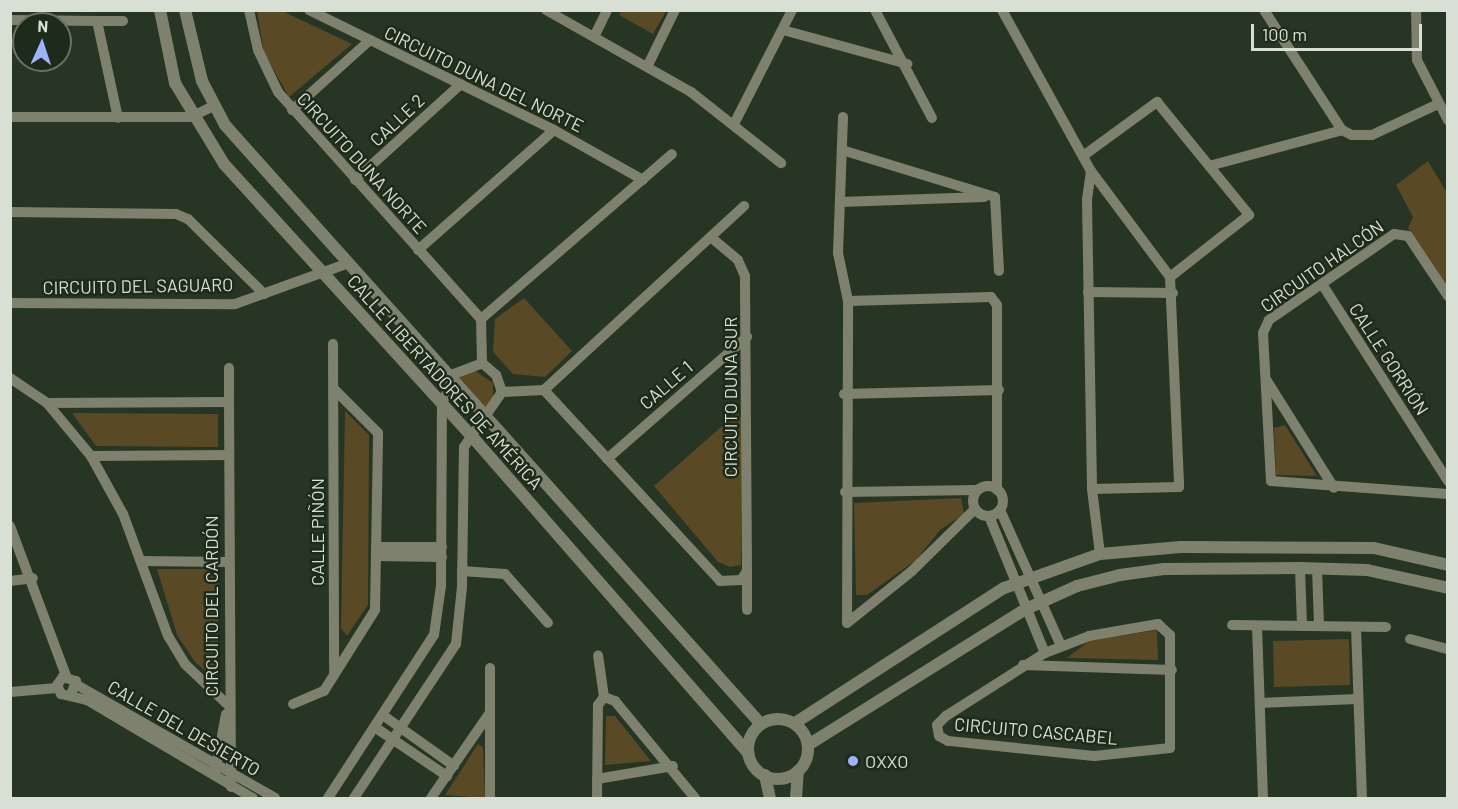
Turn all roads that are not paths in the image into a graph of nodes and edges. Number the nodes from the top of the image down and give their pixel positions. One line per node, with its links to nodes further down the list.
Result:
1 (160, 10): 27 (street, CALLE LIBERTADORES DE AMÉRICA)
2 (185, 10): 23 (street, CALLE LIBERTADORES DE AMÉRICA)
3 (249, 10): 24 (street, CIRCUITO DUNA NORTE)
4 (309, 10): 18 (street, CIRCUITO DUNA DEL NORTE)
5 (546, 10): 17 (street)
6 (606, 10): 17 (street)
7 (675, 10): 20 (street)
8 (792, 10): 16 (street)
9 (875, 10): 19 (street)
10 (1002, 10): 36 (street)
11 (1264, 10): 33 (street)
12 (1416, 10): 22 (street)
13 (10, 20): 14 (street)
14 (97, 21): 15 (street); 26 (street)
15 (123, 21)
16 (783, 30): 19 (street); 31 (street)
17 (595, 35): 20 (street)
18 (370, 40): 21 (street, CIRCUITO DUNA DEL NORTE); 24 (street)
19 (907, 64): 29 (street)
20 (648, 65): 31 (street)
21 (460, 84): 32 (street, CIRCUITO DUNA DEL NORTE); 40 (street, CALLE 2)
22 (1438, 104): 30 (street); 33 (street)
23 (214, 106): 27 (street); 48 (street, CALLE LIBERTADORES DE AMÉRICA)
24 (292, 111): 40 (street, CIRCUITO DUNA NORTE)
25 (10, 117): 26 (street)
26 (118, 117): 27 (street)
27 (191, 117): 50 (street, CALLE LIBERTADORES DE AMÉRICA)
28 (843, 117): 34 (street)
29 (932, 118)
30 (1448, 120)
31 (734, 124): 37 (street)
32 (555, 130): 41 (street, CIRCUITO DUNA DEL NORTE); 47 (street)
33 (1341, 130): 38 (street)
34 (842, 150): 42 (street); 43 (street)
35 (672, 154): 41 (street)
36 (1083, 156): 38 (street); 39 (street)
37 (781, 163)
38 (1209, 166): 51 (street)
39 (1091, 171): 51 (street); 53 (street)
40 (355, 180): 47 (street, CIRCUITO DUNA NORTE)
41 (643, 180): 59 (street)
42 (995, 197): 43 (street); 49 (street)
43 (840, 202): 57 (street)
44 (744, 206): 46 (street)
45 (10, 212): 55 (street, CIRCUITO DEL SAGUARO)
46 (711, 237): 60 (street, CIRCUITO DUNA SUR); 68 (street)
47 (418, 250): 59 (street, CIRCUITO DUNA NORTE)
48 (346, 264): 50 (street, CIRCUITO DEL SAGUARO); 65 (street, CALLE LIBERTADORES DE AMÉRICA)
49 (999, 271)
50 (322, 273): 55 (street, CIRCUITO DEL SAGUARO); 74 (street, CALLE LIBERTADORES DE AMÉRICA)
51 (1170, 277): 54 (street)
52 (1322, 284): 56 (street, CIRCUITO HALCÓN); 66 (street, CIRCUITO HALCÓN); 80 (street, CALLE GORRIÓN)
53 (1088, 292): 54 (street); 82 (street)
54 (1173, 293): 82 (street)
55 (264, 294): 58 (street, CIRCUITO DEL SAGUARO)
56 (1448, 296)
57 (848, 301): 69 (street); 71 (street)
58 (10, 303)
59 (481, 319): 62 (street)
60 (747, 337): 79 (street, CALLE 1); 102 (street, CIRCUITO DUNA SUR)
61 (333, 344): 67 (street, CALLE PIÑÓN)
62 (482, 363): 65 (street); 70 (street)
63 (229, 368): 72 (street, CIRCUITO DEL CARDÓN)
64 (10, 378): 73 (street, CIRCUITO DEL CARDÓN)
65 (450, 381): 74 (street); 75 (street, CALLE LIBERTADORES DE AMÉRICA)
66 (1267, 381): 81 (street); 81 (street, CIRCUITO HALCÓN)
67 (334, 389): 93 (street); 128 (street, CALLE PIÑÓN)
68 (544, 390): 70 (street); 79 (street)
69 (999, 390): 71 (street); 84 (street)
70 (502, 392): 75 (street)
71 (844, 394): 85 (street)
72 (229, 402): 73 (street); 77 (street, CIRCUITO DEL CARDÓN)
73 (48, 403): 78 (street, CIRCUITO DEL CARDÓN)
74 (442, 404): 76 (street, CALLE LIBERTADORES DE AMÉRICA); 91 (street)
75 (484, 419): 76 (street); 140 (street, CALLE LIBERTADORES DE AMÉRICA)
76 (469, 433): 92 (street); 146 (street, CALLE LIBERTADORES DE AMÉRICA)
77 (229, 455): 78 (street); 97 (street, CIRCUITO DEL CARDÓN)
78 (91, 456): 96 (street, CIRCUITO DEL CARDÓN)
79 (608, 459): 102 (street)
80 (1448, 481)
81 (1334, 488): 86 (street, CIRCUITO HALCÓN)
82 (1092, 489): 95 (street)
83 (977, 490): 84 (street); 85 (street); 87 (street)
84 (997, 490): 88 (street)
85 (845, 492): 87 (street)
86 (1448, 494)
87 (975, 509): 89 (street)
88 (1000, 510): 89 (street); 103 (street)
89 (989, 516): 106 (street)
90 (10, 526): 104 (street)
91 (442, 535): 92 (street); 94 (street)
92 (462, 536): 101 (street)
93 (376, 552): 94 (street); 128 (street)
94 (442, 552): 107 (street)
95 (1100, 554): 98 (street); 103 (street)
96 (141, 561): 97 (street); 137 (street, CIRCUITO DEL CARDÓN)
97 (229, 562): 137 (street, CIRCUITO DEL CARDÓN)
98 (1448, 565)
99 (1300, 568): 100 (street); 110 (street); 116 (street)
100 (1317, 568): 109 (street); 117 (street)
101 (462, 571): 108 (street); 113 (street)
102 (747, 571): 112 (street, CIRCUITO DUNA SUR)
103 (1031, 575): 106 (street); 110 (street)
104 (33, 578): 105 (street); 129 (street)
105 (10, 581)
106 (1015, 582): 111 (street); 141 (street)
107 (441, 586): 108 (street); 139 (street)
108 (462, 587): 143 (street)
109 (1448, 588)
110 (1042, 601): 111 (street); 121 (street)
111 (1026, 609): 123 (street); 145 (street)
112 (747, 610)
113 (548, 623)
114 (1232, 625): 115 (street)
115 (1257, 626): 116 (street); 135 (street)
116 (1302, 626): 117 (street)
117 (1319, 626): 118 (street)
118 (1356, 627): 119 (street); 134 (street)
119 (1386, 627)
120 (1410, 639): 122 (street)
121 (1061, 646): 123 (street, CIRCUITO CASCABEL); 127 (street, CIRCUITO CASCABEL)
122 (1448, 649)
123 (1045, 653): 125 (street, CIRCUITO CASCABEL)
124 (598, 655): 133 (street)
125 (1023, 665): 127 (street); 127 (street, CIRCUITO CASCABEL)
126 (490, 668): 138 (street)
127 (1172, 669)
128 (333, 675): 136 (street)
129 (66, 676): 130 (street); 131 (street)
130 (57, 688): 131 (street); 132 (street)
131 (74, 690): 150 (street, CALLE DEL DESIERTO)
132 (10, 692)
133 (604, 697): 148 (street); 153 (street)
134 (1359, 699): 135 (street); 167 (street)
135 (1260, 703): 166 (street)
136 (293, 704)
137 (228, 705): 150 (street); 154 (street)
138 (489, 714): 147 (street); 161 (street)
139 (384, 716): 142 (street); 143 (street)
140 (760, 723): 141 (street); 146 (street)
141 (795, 723): 145 (street)
142 (376, 728): 144 (street); 158 (street)
143 (400, 728): 144 (street); 147 (street)
144 (393, 739): 152 (street); 159 (street)
145 (808, 745): 149 (street)
146 (748, 753): 151 (street)
147 (454, 766): 152 (street)
148 (673, 766): 153 (street); 163 (street)
149 (798, 771): 151 (street); 165 (street)
150 (215, 772): 154 (street, CALLE DEL DESIERTO)
151 (765, 775): 164 (street)
152 (447, 776): 160 (street)
153 (597, 779): 162 (street)
154 (231, 782): 155 (street, CALLE DEL DESIERTO); 156 (street, CALLE DEL DESIERTO)
155 (253, 798)
156 (275, 798)
157 (317, 798): 158 (street)
158 (326, 798)
159 (354, 798)
160 (431, 798)
161 (490, 798)
162 (597, 798)
163 (695, 798)
164 (770, 798)
165 (796, 798)
166 (1263, 798)
167 (1362, 798)

